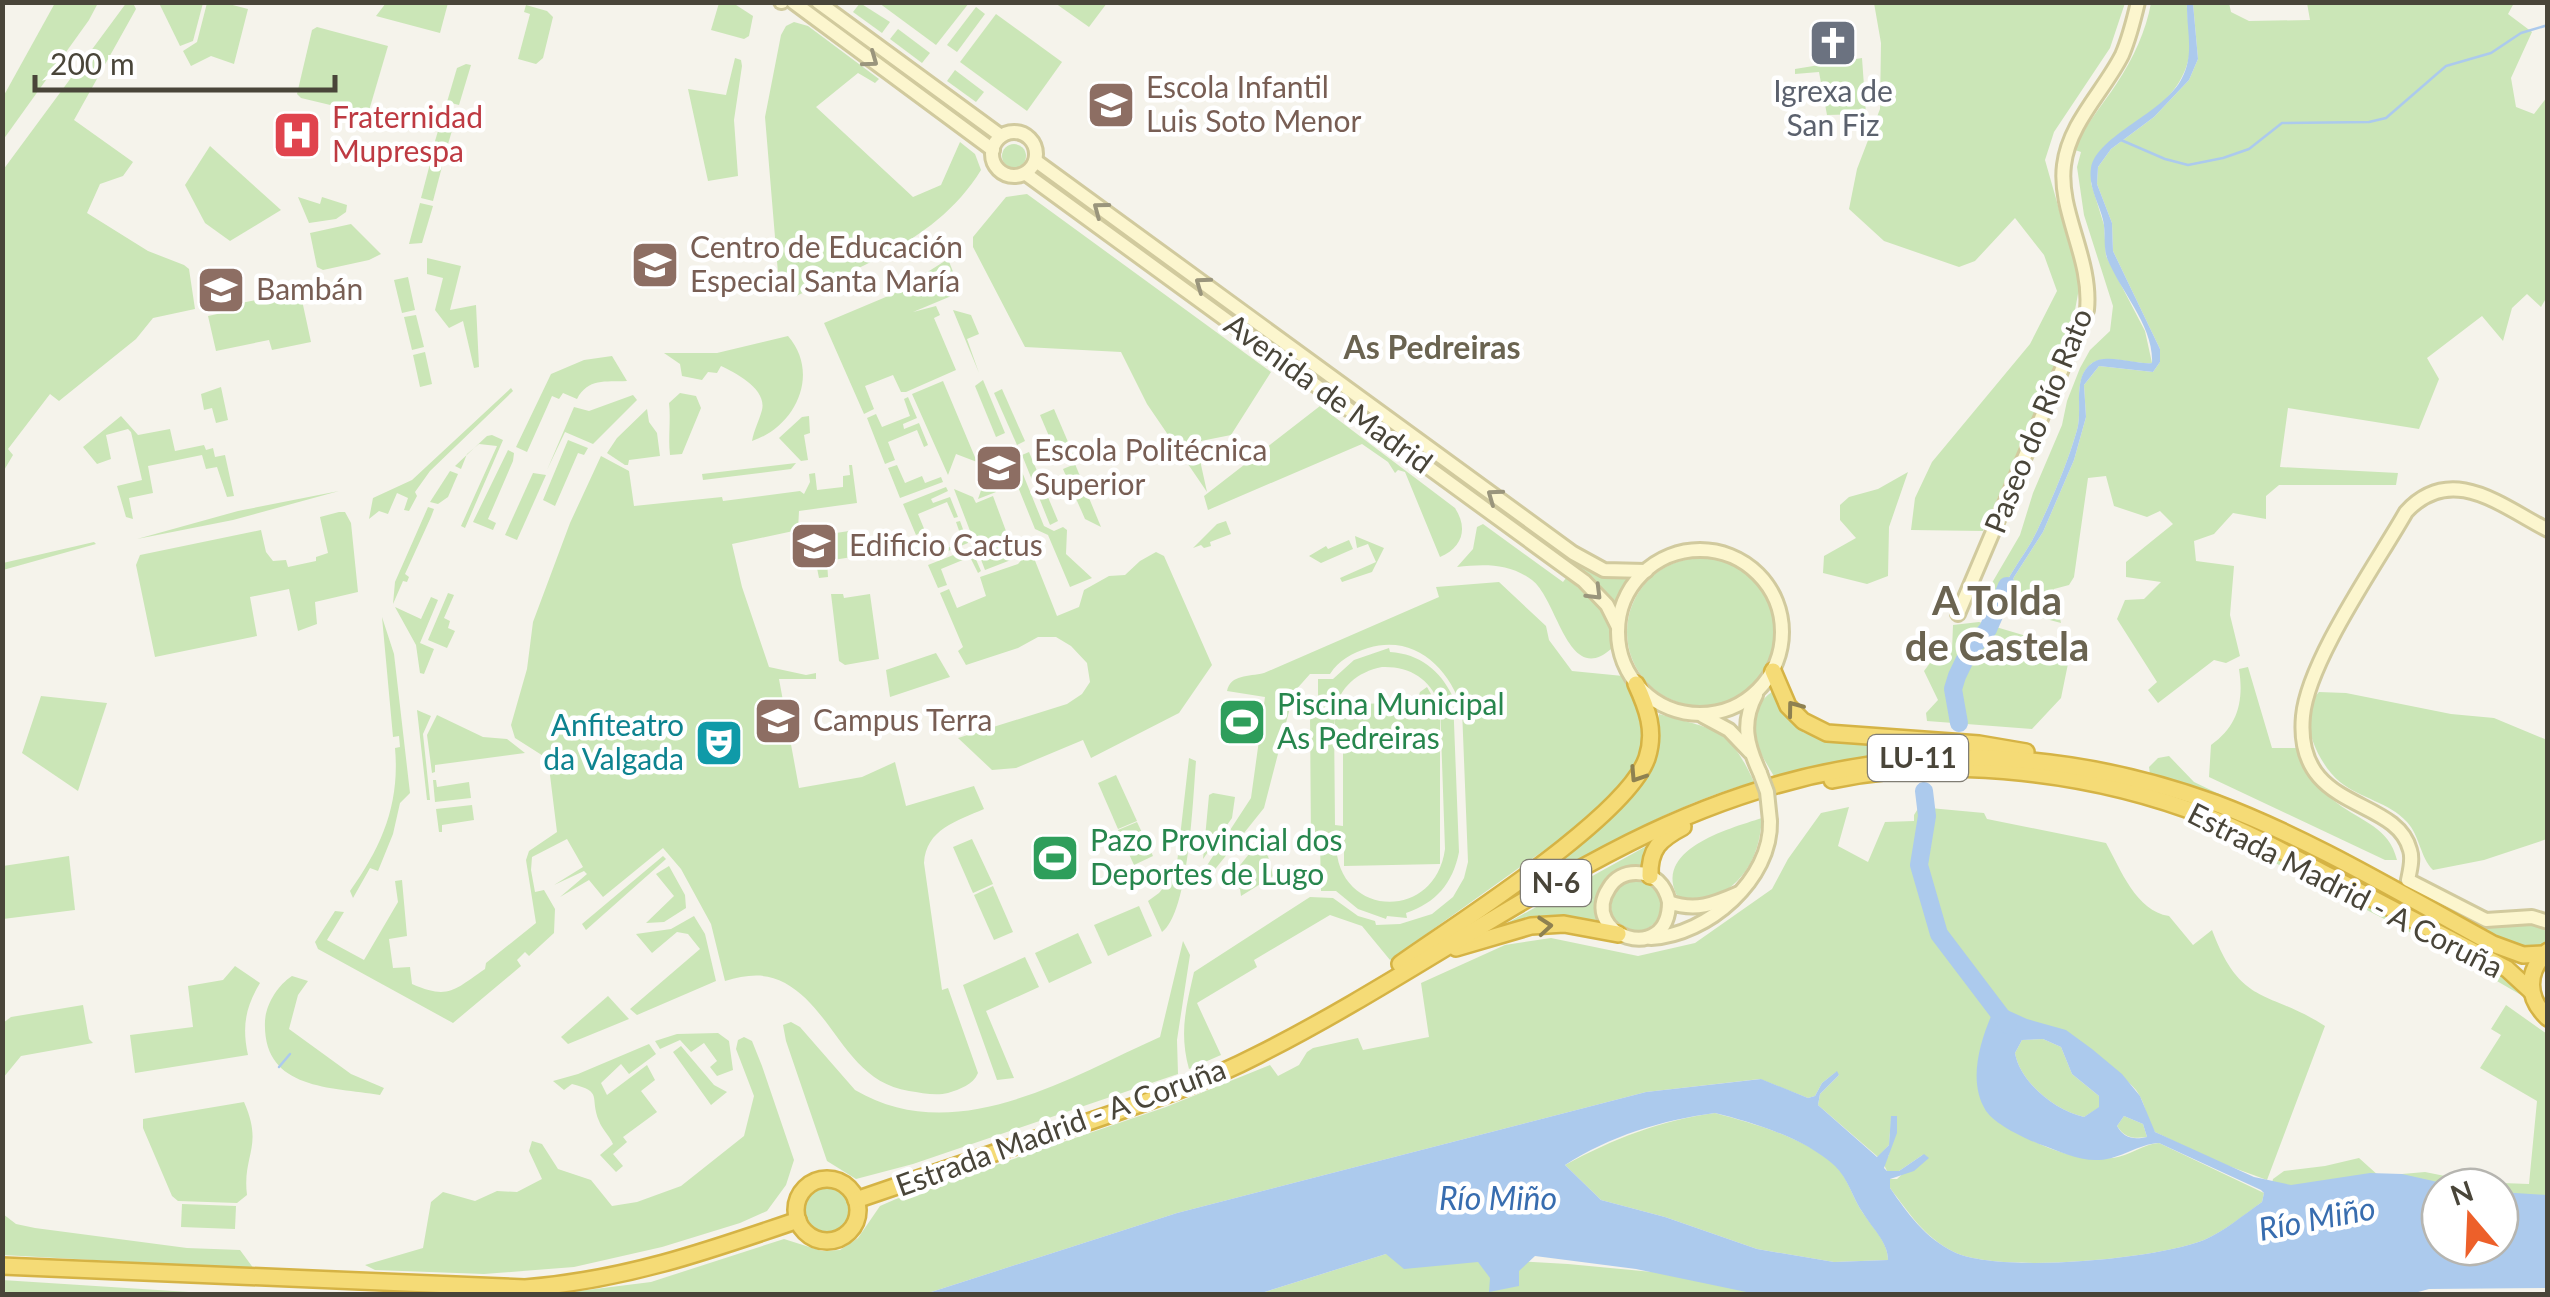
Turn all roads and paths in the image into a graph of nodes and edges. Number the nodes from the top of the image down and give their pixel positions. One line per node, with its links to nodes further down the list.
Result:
1 (793, 2): 5 (street, one-way to 5)
2 (818, 2): 4 (street)
3 (2138, 2): 10 (street, Paseo do Río Rato)
4 (1001, 136): 5 (street); 6 (street)
5 (992, 150): 7 (street)
6 (1036, 161): 7 (street); 9 (street, Avenida de Madrid, one-way to 6)
7 (1026, 174): 11 (street, Avenida de Madrid, one-way to 11)
8 (2548, 530): 23 (street)
9 (1646, 571): 11 (street); 12 (street)
10 (1958, 614)
11 (1618, 628): 13 (street)
12 (1773, 671): 14 (street); 17 (highway, one-way to 12)
13 (1636, 684): 15 (street); 28 (highway, one-way to 28)
14 (1758, 690): 15 (street); 16 (street)
15 (1700, 715): 16 (street)
16 (1751, 754): 21 (street, bridge)
17 (2161, 786): 19 (highway, Estrada Madrid - A Coruña / LU-11); 26 (highway, Estrada Madrid - A Coruña / LU-11)
18 (1751, 799): 19 (highway, Estrada Madrid - A Coruña / LU-11); 20 (highway); 29 (highway, Estrada Madrid - A Coruña / LU-11)
19 (1683, 818): 27 (highway, Estrada Madrid - A Coruña / N-6)
20 (1650, 876): 22 (street); 24 (street)
21 (1738, 893): 22 (street); 25 (street)
22 (1669, 902): 25 (street)
23 (2548, 922)
24 (1618, 934): 25 (street); 27 (highway, one-way to 24)
25 (1645, 938)
26 (2545, 953): 29 (highway, Estrada Madrid - A Coruña / LU-11)
27 (1433, 955): 28 (highway, Estrada Madrid - A Coruña / N-6)
28 (1377, 988): 31 (highway, Estrada Madrid - A Coruña / N-6)
29 (2531, 991): 30 (highway, Estrada Madrid - A Coruña / LU-11)
30 (2548, 1018)
31 (856, 1200): 32 (highway, Estrada Madrid - A Coruña); 32 (highway, Estrada Madrid - A Coruña)
32 (798, 1220): 33 (highway)
33 (2, 1266)

